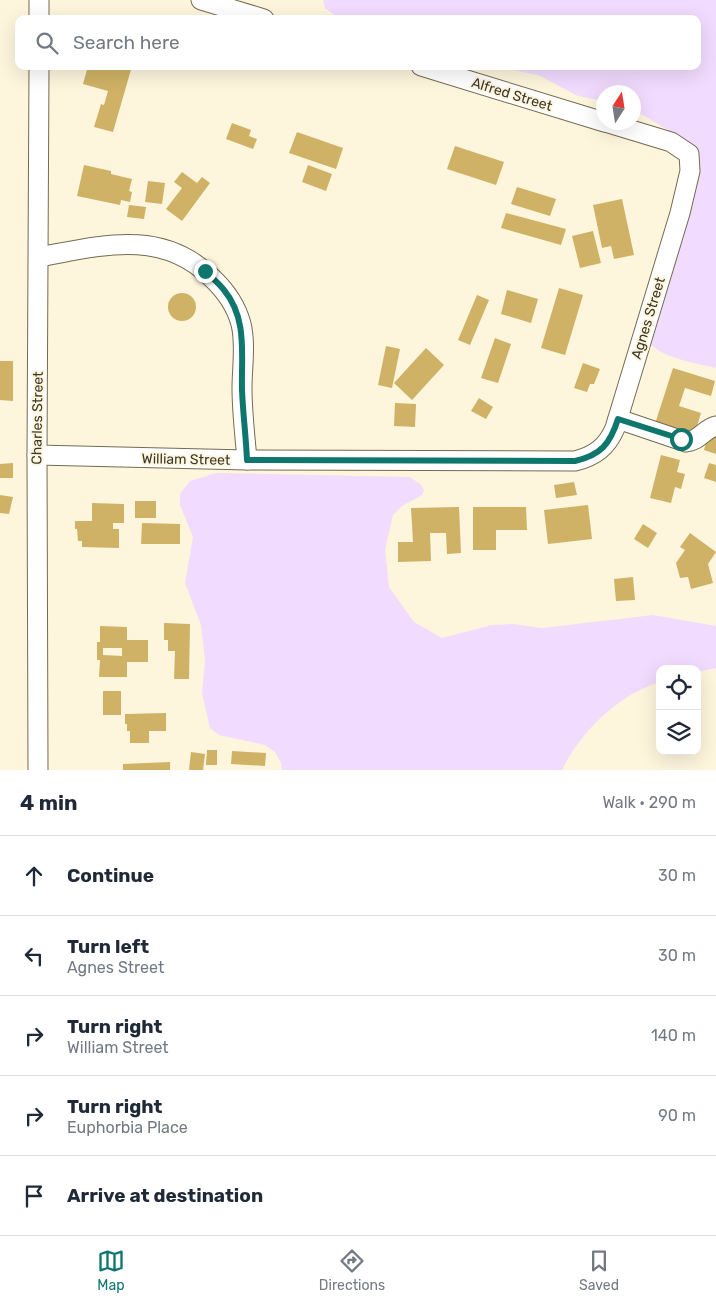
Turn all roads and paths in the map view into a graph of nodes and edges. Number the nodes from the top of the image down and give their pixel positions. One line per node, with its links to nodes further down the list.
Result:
1 (39, 0): 3 (street)
2 (201, 0): 4 (street)
3 (39, 15)
4 (251, 15)
5 (39, 70): 10 (street, Charles Street)
6 (434, 70): 7 (street, Alfred Street)
7 (596, 120)
8 (630, 130): 9 (street, Alfred Street)
9 (689, 154): 11 (street, Agnes Street)
10 (39, 257): 13 (street, Charles Street); 14 (street)
11 (618, 419): 12 (street); 15 (street, Agnes Street)
12 (716, 426)
13 (37, 455): 14 (street, William Street); 16 (street, Charles Street)
14 (247, 460): 15 (street, William Street)
15 (575, 461)
16 (38, 770)

